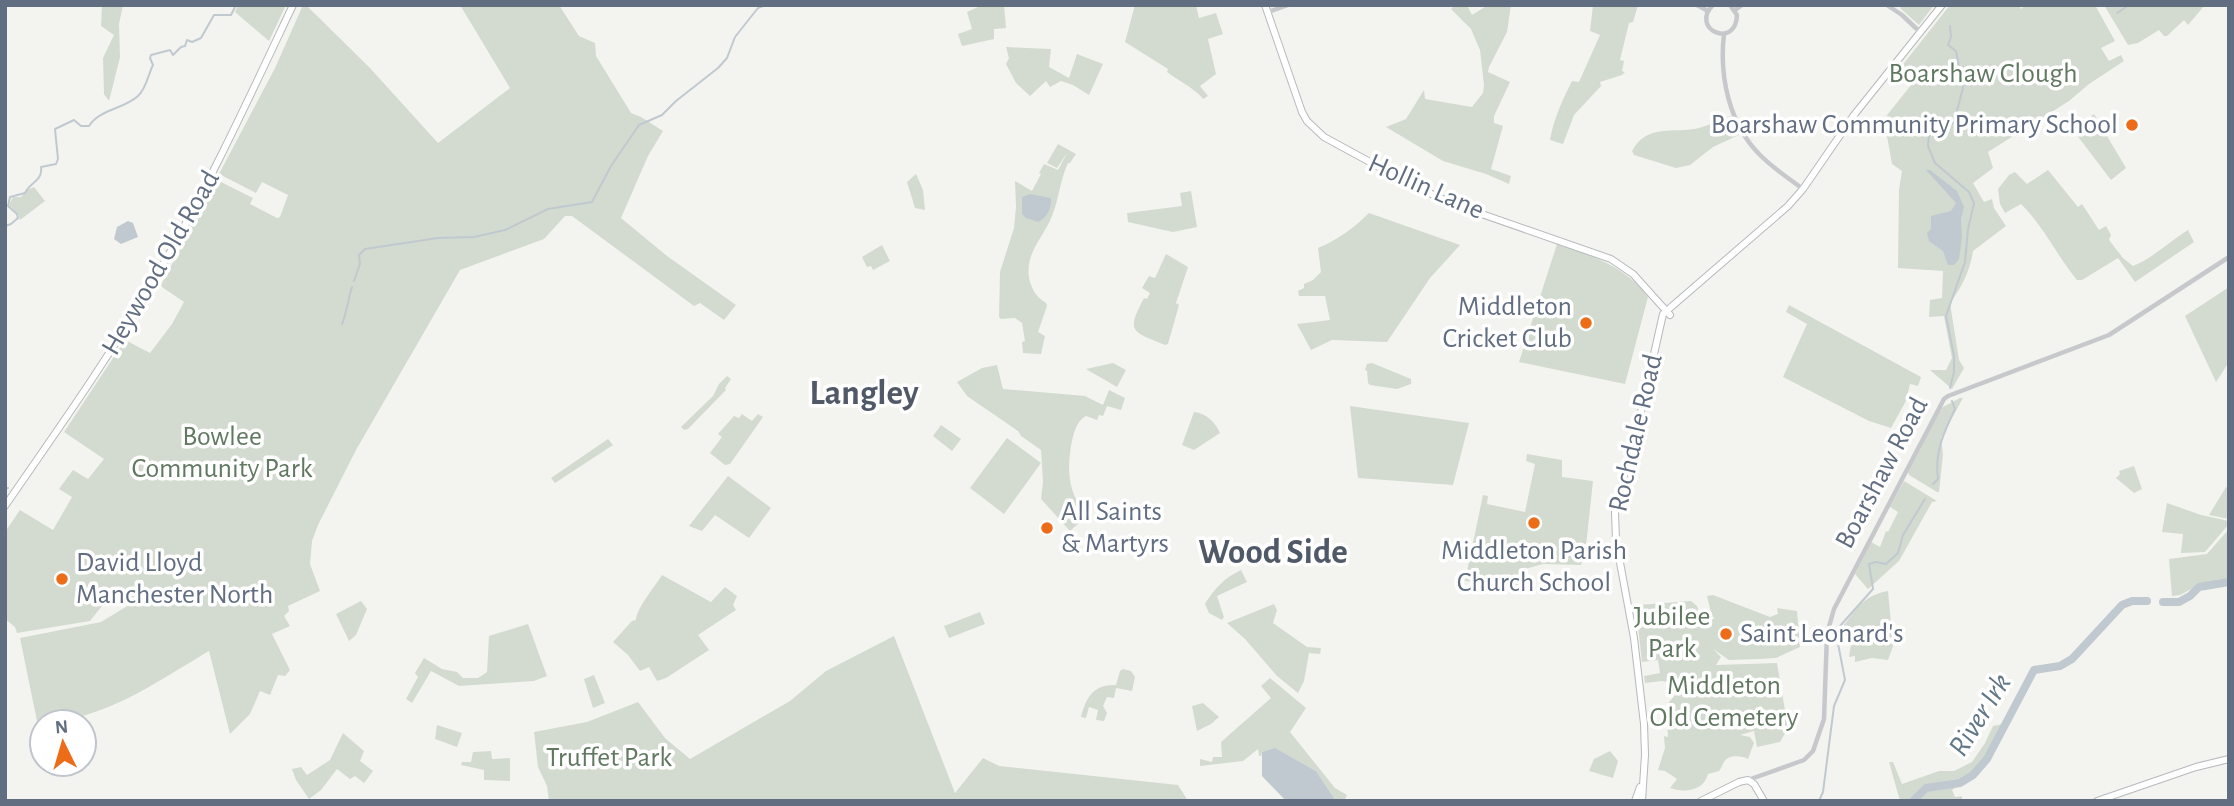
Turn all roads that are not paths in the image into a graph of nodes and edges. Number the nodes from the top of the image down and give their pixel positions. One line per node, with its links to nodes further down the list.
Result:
1 (293, 5): 17 (main road, Heywood Old Road)
2 (1288, 5): 9 (street)
3 (1697, 5): 11 (street)
4 (1713, 5): 11 (street)
5 (1730, 5): 10 (street)
6 (1741, 5): 10 (street)
7 (1886, 5): 12 (street)
8 (1942, 5): 12 (main road)
9 (1267, 9): 16 (main road, Hollin Lane)
10 (1735, 10): 13 (street)
11 (1708, 11): 13 (street)
12 (1920, 32): 14 (main road)
13 (1724, 34): 14 (street)
14 (1803, 188): 16 (main road)
15 (2229, 257): 19 (street, Boarshaw Road)
16 (1666, 315): 20 (main road, Rochdale Road)
17 (5, 506)
18 (2229, 759): 25 (main road)
19 (1748, 780): 23 (main road); 24 (main road)
20 (1642, 782): 21 (main road); 22 (main road)
21 (1635, 801)
22 (1642, 801)
23 (1702, 801)
24 (1764, 801)
25 (2097, 801)

